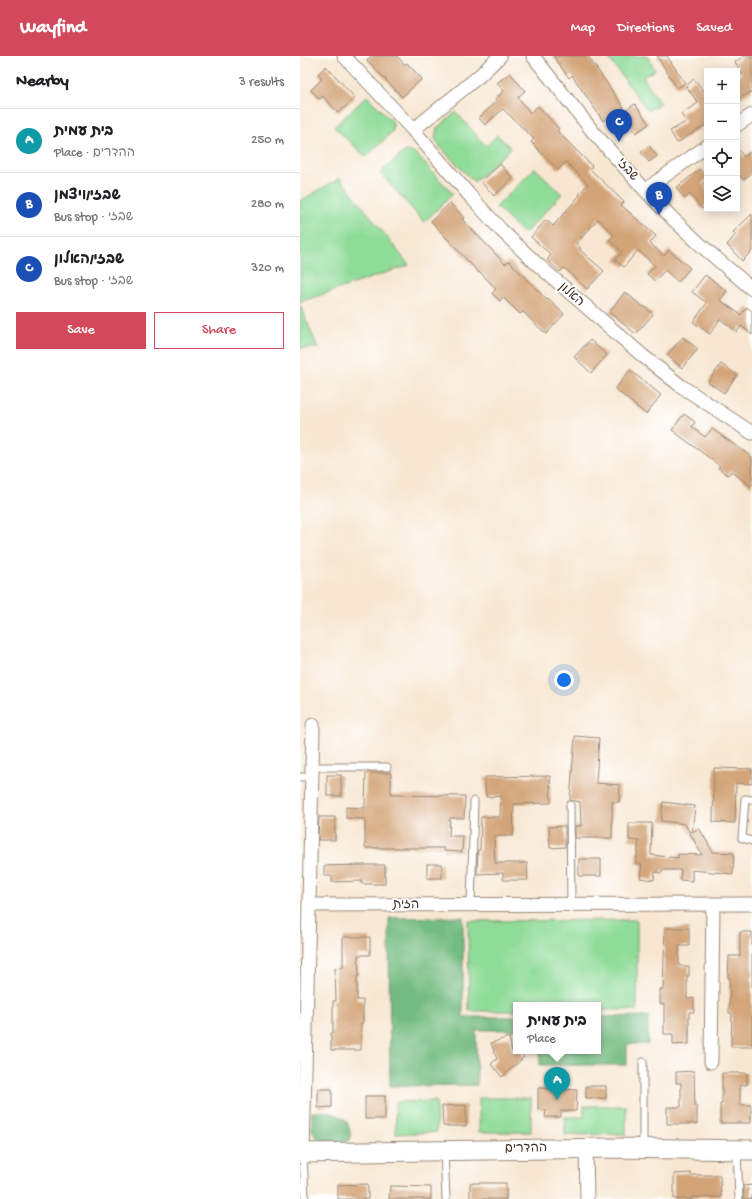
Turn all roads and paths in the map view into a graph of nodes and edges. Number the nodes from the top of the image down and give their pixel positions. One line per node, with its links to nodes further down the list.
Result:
1 (344, 56): 6 (street, האלון)
2 (500, 56): 6 (street)
3 (533, 56): 8 (street, שבזי)
4 (752, 114): 5 (street)
5 (740, 123)
6 (413, 130): 10 (street, האלון)
7 (704, 148): 8 (street)
8 (645, 190): 9 (street, שבזי)
9 (752, 289)
10 (752, 433)
11 (313, 725): 13 (street)
12 (387, 767): 13 (lane)
13 (308, 774): 21 (street)
14 (752, 800): 17 (lane)
15 (474, 801): 22 (lane)
16 (570, 805): 18 (lane)
17 (752, 841)
18 (571, 904): 19 (street, הזית); 22 (street, הזית)
19 (713, 904): 20 (street, הזית); 25 (street)
20 (752, 904)
21 (309, 905): 22 (street, הזית); 23 (street)
22 (471, 905)
23 (304, 993): 26 (street)
24 (643, 1062): 28 (lane)
25 (711, 1062)
26 (303, 1075): 31 (street)
27 (586, 1148): 28 (street, ההדרים); 30 (street, ההדרים); 34 (street)
28 (643, 1149): 29 (street, ההדרים)
29 (744, 1150): 35 (lane)
30 (444, 1151): 31 (street, ההדרים); 33 (lane)
31 (302, 1154): 32 (lane)
32 (305, 1199)
33 (446, 1199)
34 (587, 1199)
35 (739, 1199)

